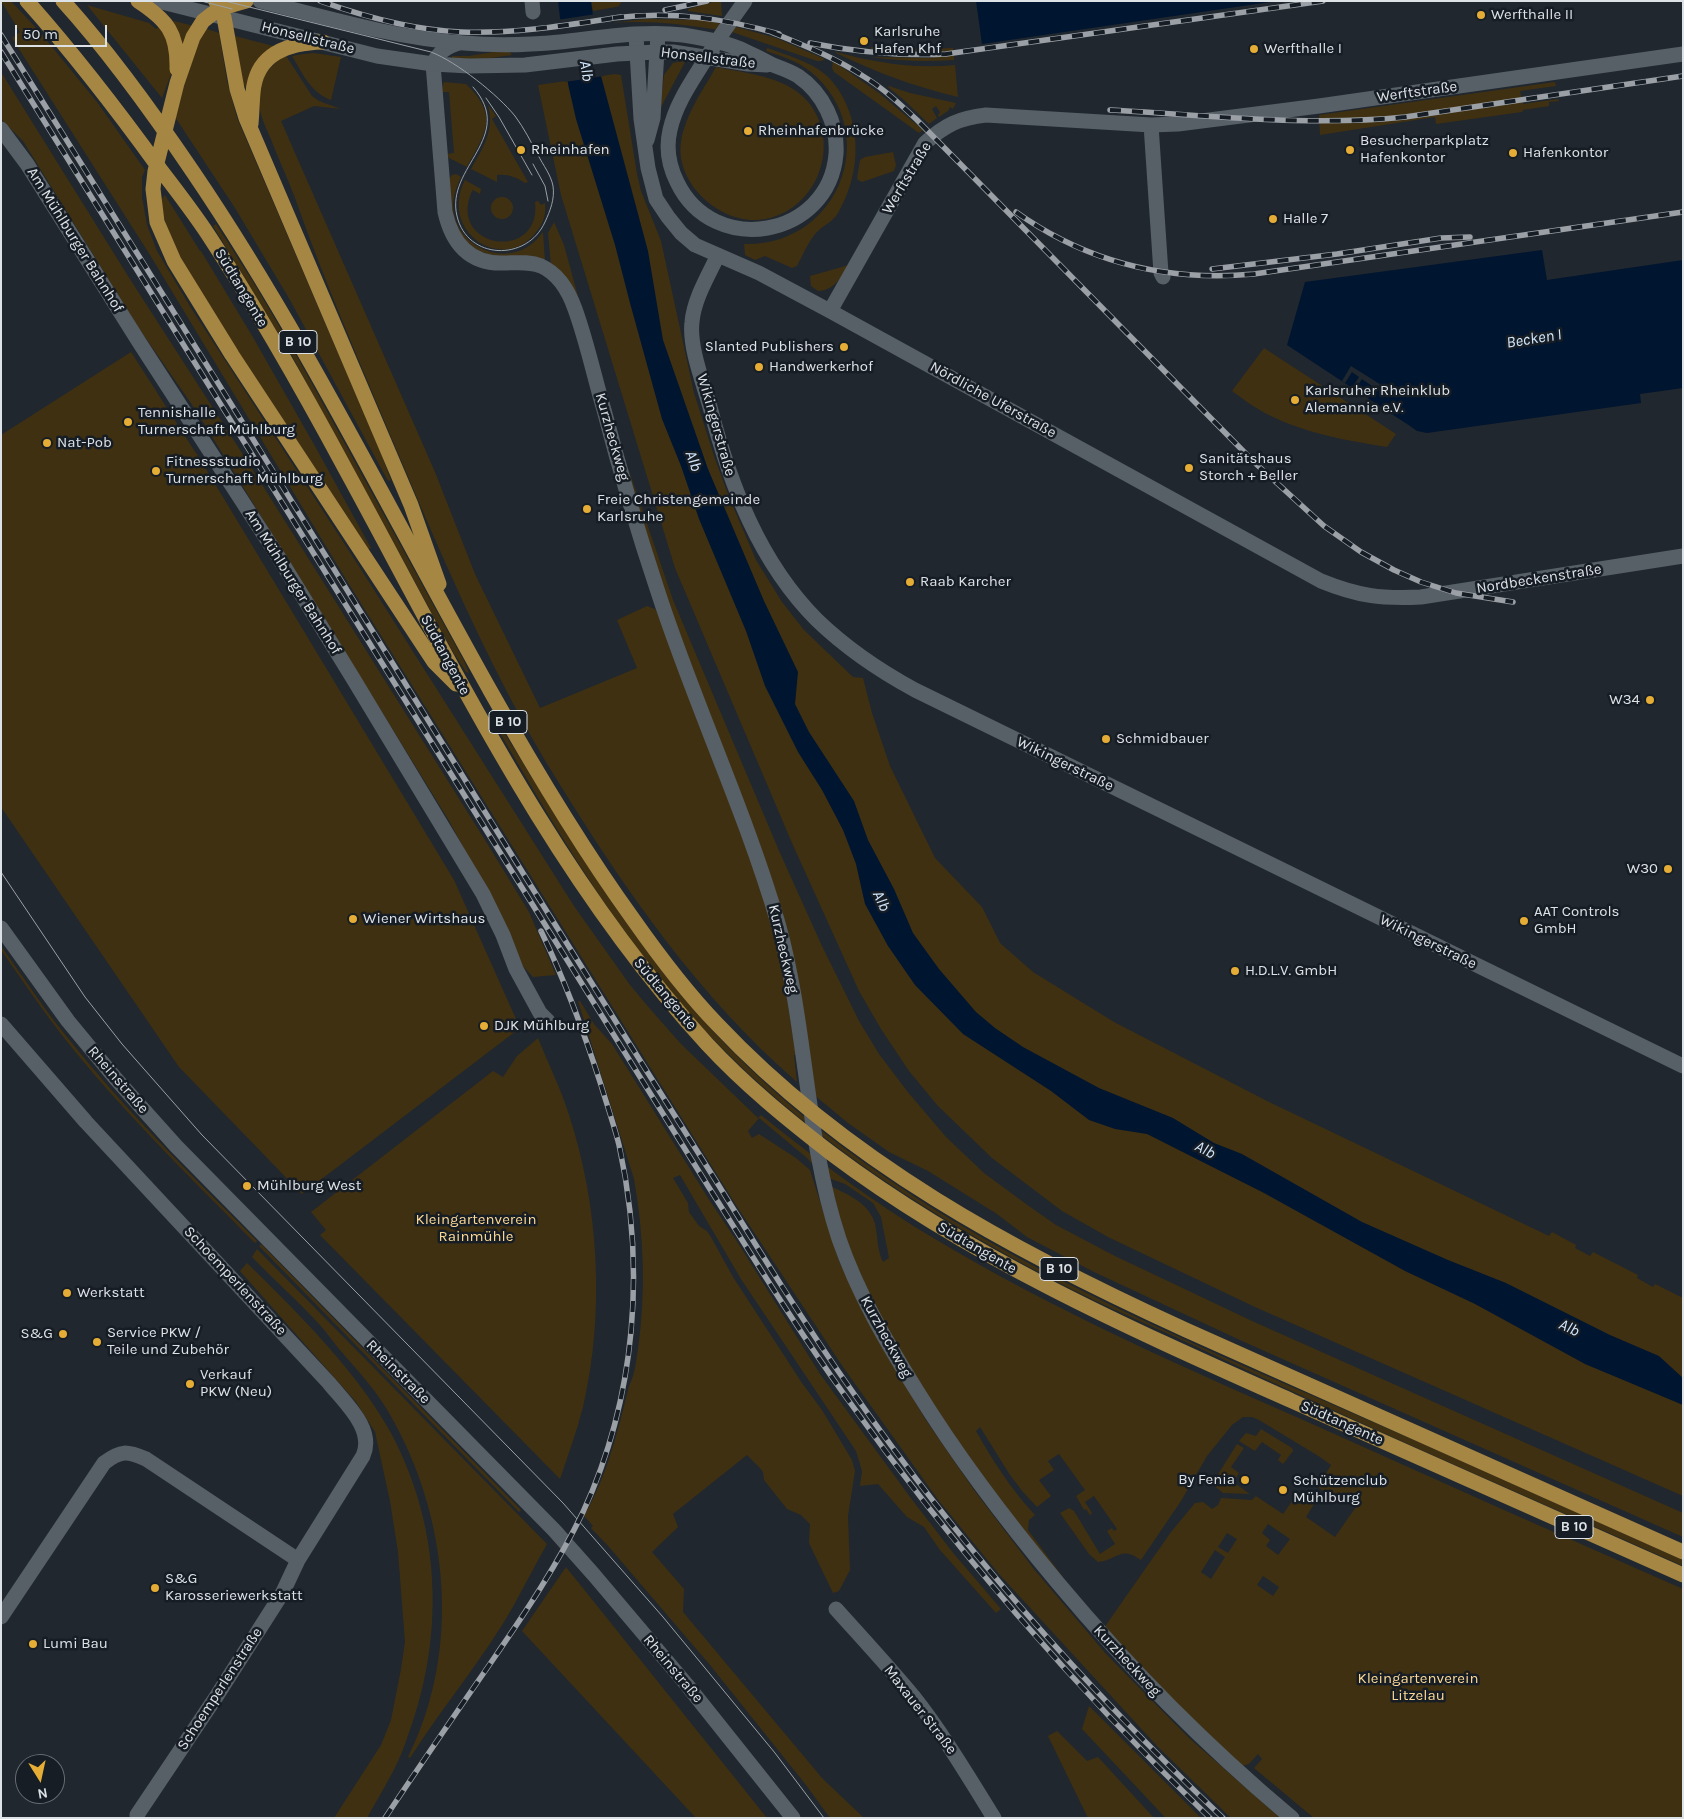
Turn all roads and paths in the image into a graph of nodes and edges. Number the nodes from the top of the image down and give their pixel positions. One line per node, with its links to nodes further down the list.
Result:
1 (27, 1): 31 (highway, Südtangente / B 10)
2 (63, 1): 30 (highway, Südtangente / B 10)
3 (138, 1): 20 (highway)
4 (158, 1): 8 (street, Honsellstraße)
5 (246, 1): 8 (highway)
6 (260, 1): 12 (street, Honsellstraße)
7 (745, 1): 19 (street)
8 (218, 11): 11 (street, Honsellstraße); 20 (highway); 23 (highway)
9 (658, 34): 10 (street, Honsellstraße); 15 (street, Nördliche Uferstraße); 19 (street, Honsellstraße)
10 (636, 35): 13 (street, Honsellstraße); 14 (street, Nördliche Uferstraße)
11 (323, 42): 17 (street, Honsellstraße); 23 (highway)
12 (459, 43): 13 (street, Honsellstraße); 17 (street)
13 (520, 44): 18 (street)
14 (637, 52): 15 (street, Honsellstraße); 18 (street, Honsellstraße); 24 (street, Nördliche Uferstraße)
15 (657, 52): 19 (street, Honsellstraße); 24 (street, Nördliche Uferstraße)
16 (1683, 54): 21 (street, Werftstraße)
17 (433, 64): 18 (street, Honsellstraße); 44 (street, Kurzheckweg)
18 (525, 65)
19 (774, 65)
20 (177, 83): 31 (highway)
21 (1151, 125): 26 (street); 27 (street, Werftstraße)
22 (1, 128): 33 (street, Am Mühlburger Bahnhof)
23 (251, 130): 30 (highway)
24 (646, 147): 25 (street, Nördliche Uferstraße)
25 (718, 255): 27 (street, Nördliche Uferstraße); 35 (street, Wikingerstraße)
26 (1163, 278)
27 (830, 311): 29 (street, Nördliche Uferstraße)
28 (1683, 556): 29 (street, Nordbeckenstraße)
29 (1394, 598)
30 (456, 630): 36 (highway, Südtangente / B 10)
31 (468, 696): 38 (highway, Südtangente / B 10)
32 (1, 928): 42 (street, Rheinstraße)
33 (548, 1021)
34 (1, 1024): 37 (street, Schoemperlenstraße)
35 (1683, 1066)
36 (1683, 1552)
37 (298, 1560): 40 (street); 41 (street, Schoemperlenstraße)
38 (1683, 1575)
39 (836, 1609): 43 (street, Maxauer Straße)
40 (1, 1617)
41 (137, 1815)
42 (793, 1818)
43 (994, 1818)
44 (1292, 1818)

